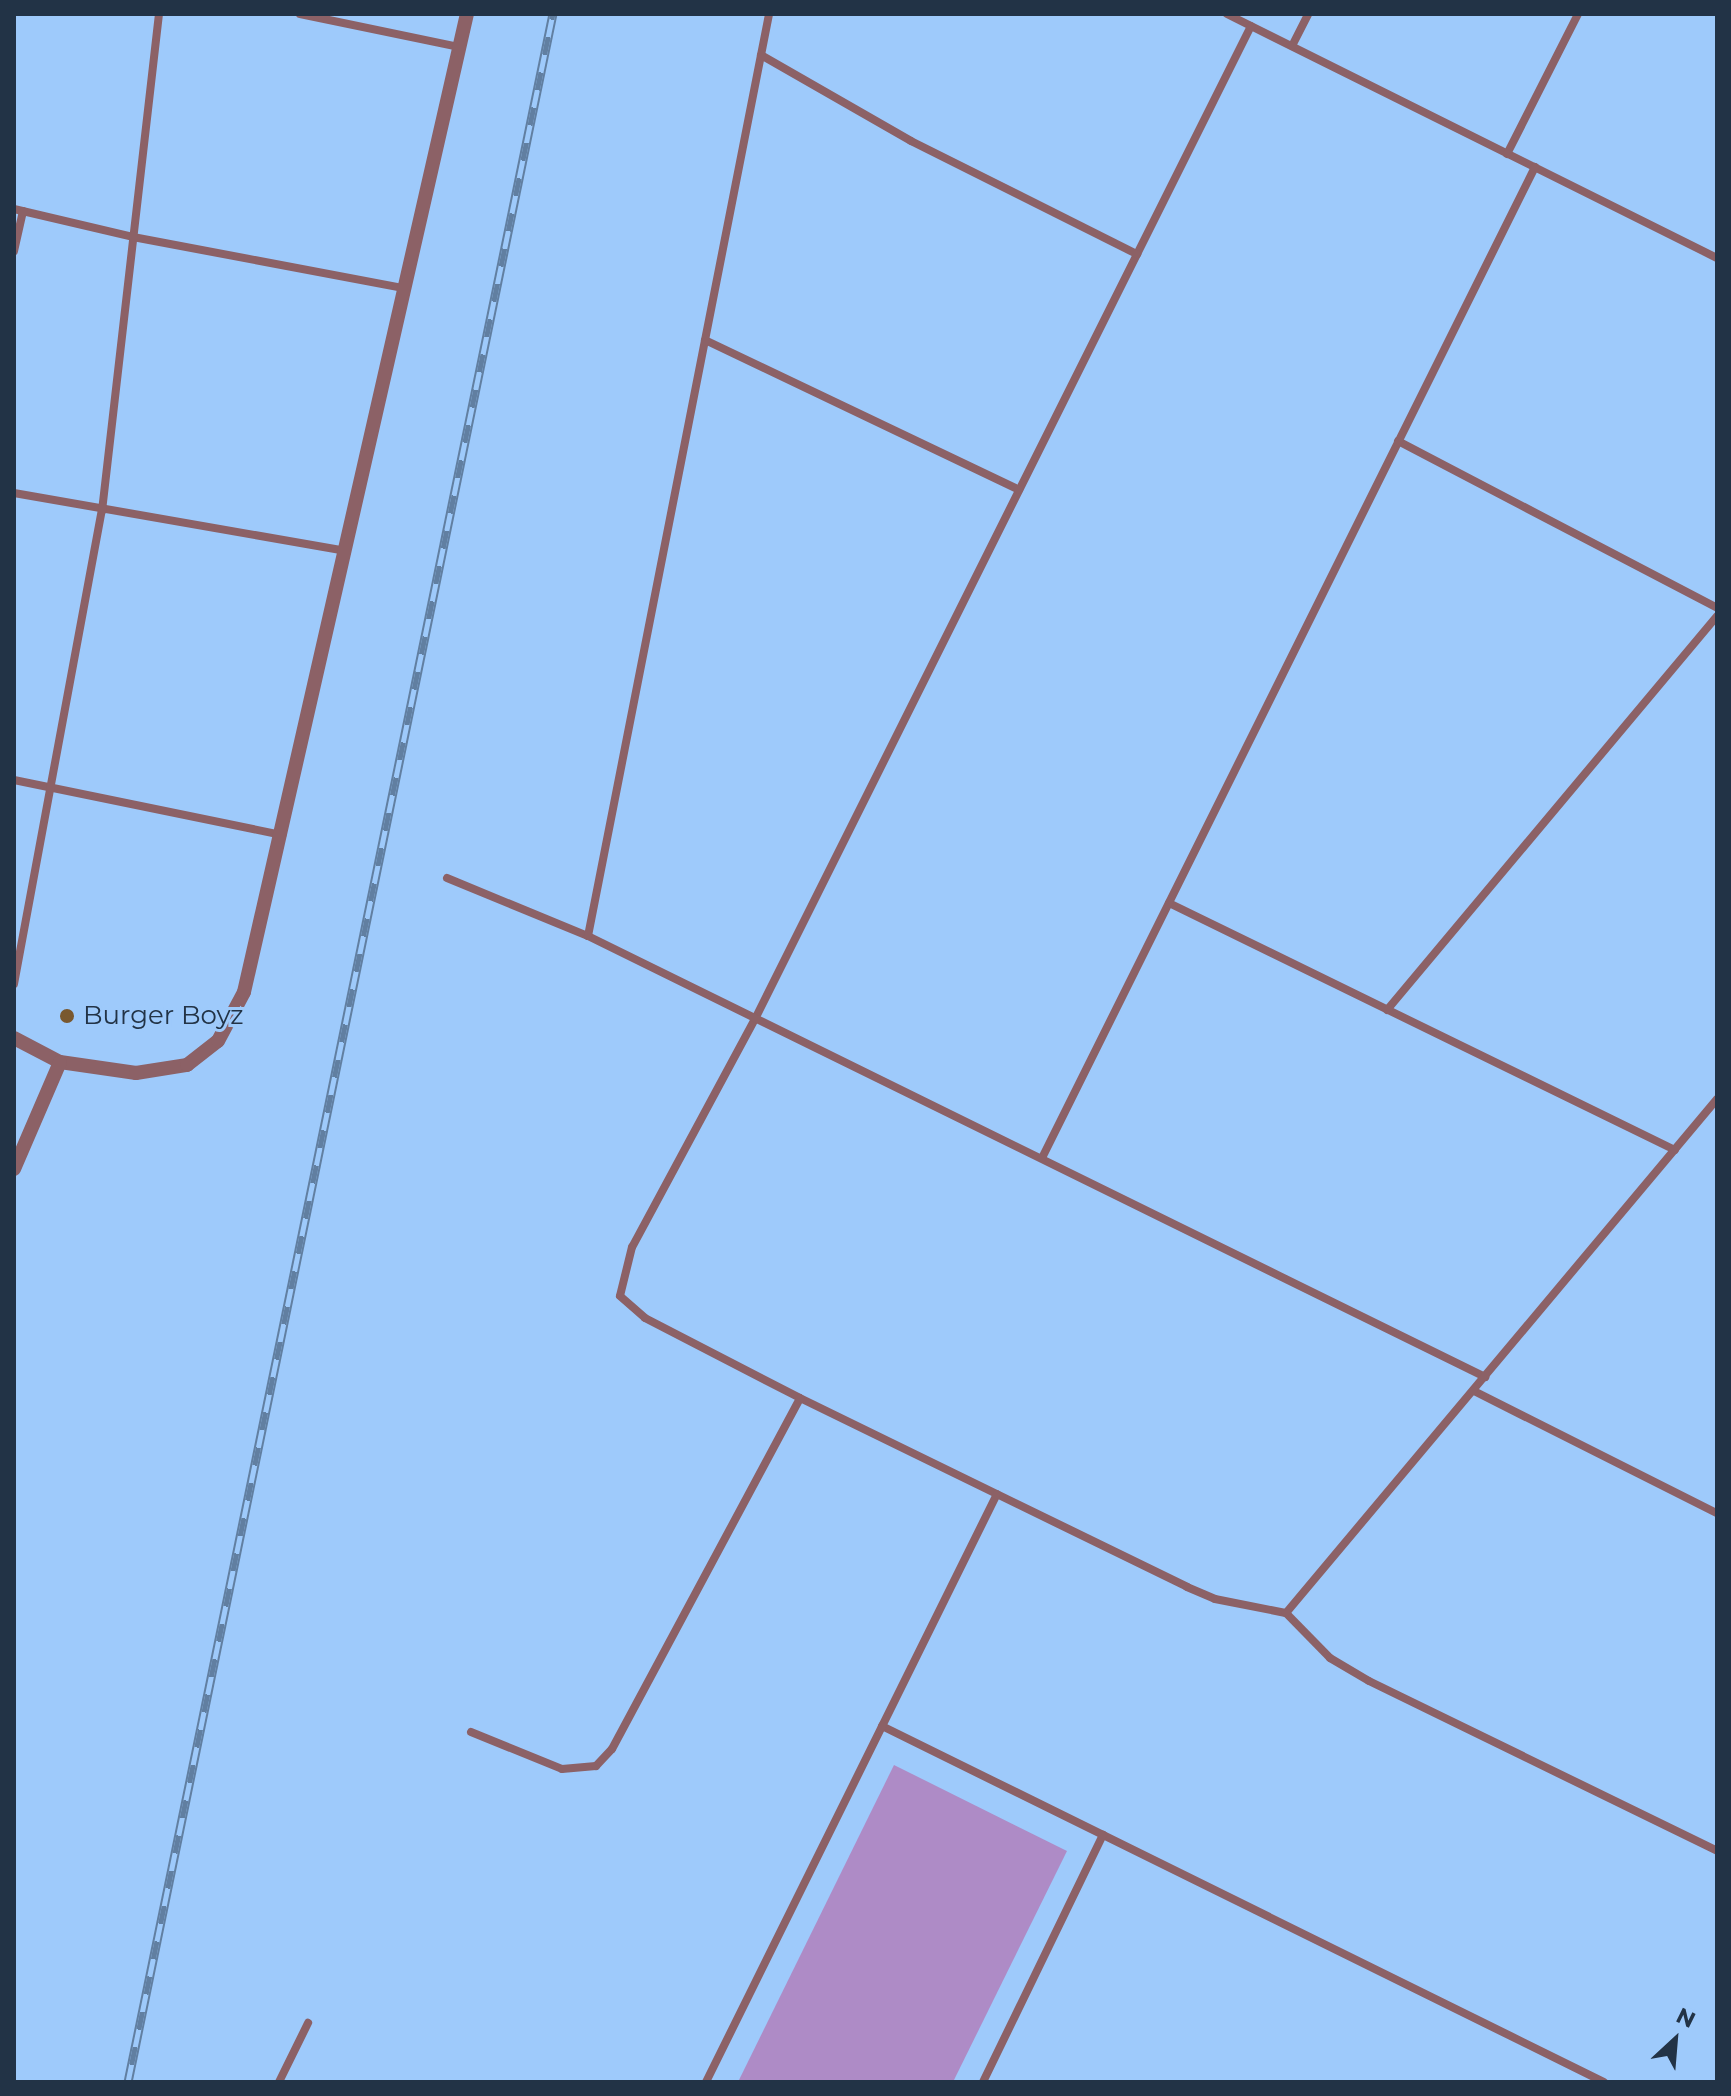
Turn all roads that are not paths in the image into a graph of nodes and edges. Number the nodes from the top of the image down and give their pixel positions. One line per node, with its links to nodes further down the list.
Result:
1 (159, 14): 15 (street)
2 (300, 14): 10 (street)
3 (467, 14): 10 (street)
4 (769, 14): 11 (street)
5 (1227, 14): 8 (street)
6 (1308, 14): 9 (street)
7 (1578, 14): 12 (street)
8 (1251, 26): 9 (street); 17 (street)
9 (1292, 46): 12 (street)
10 (460, 47): 19 (street)
11 (761, 55): 17 (street); 20 (street)
12 (1507, 154): 13 (street)
13 (1535, 167): 18 (street); 21 (street)
14 (18, 210): 15 (street); 16 (street)
15 (133, 237): 19 (street); 24 (street)
16 (14, 251)
17 (1137, 254): 22 (street)
18 (1717, 258)
19 (402, 288): 25 (street)
20 (705, 340): 22 (street); 33 (street)
21 (1398, 441): 26 (street); 32 (street)
22 (1019, 490): 36 (street)
23 (14, 493): 24 (street)
24 (102, 511): 25 (street); 29 (street)
25 (342, 550): 30 (street)
26 (1717, 608)
27 (1717, 616): 35 (street)
28 (14, 780): 29 (street)
29 (55, 787): 30 (street); 34 (street)
30 (283, 835): 38 (street)
31 (447, 878): 33 (street)
32 (1169, 903): 35 (street); 41 (street)
33 (588, 936): 36 (street)
34 (14, 984)
35 (1387, 1010): 40 (street)
36 (756, 1017): 41 (street); 45 (street)
37 (14, 1038): 38 (street)
38 (60, 1062): 42 (street)
39 (1717, 1099): 40 (street)
40 (1675, 1150): 43 (street)
41 (1042, 1158): 43 (street)
42 (14, 1169)
43 (1485, 1377): 44 (street)
44 (1474, 1391): 47 (street); 48 (street)
45 (800, 1398): 46 (street); 50 (street)
46 (997, 1494): 48 (street); 49 (street)
47 (1717, 1513)
48 (1286, 1613): 52 (street)
49 (882, 1726): 51 (street); 55 (street)
50 (471, 1732)
51 (1103, 1835): 56 (street); 57 (street)
52 (1717, 1851)
53 (308, 2023): 54 (street)
54 (279, 2082)
55 (706, 2082)
56 (983, 2082)
57 (1604, 2082)

